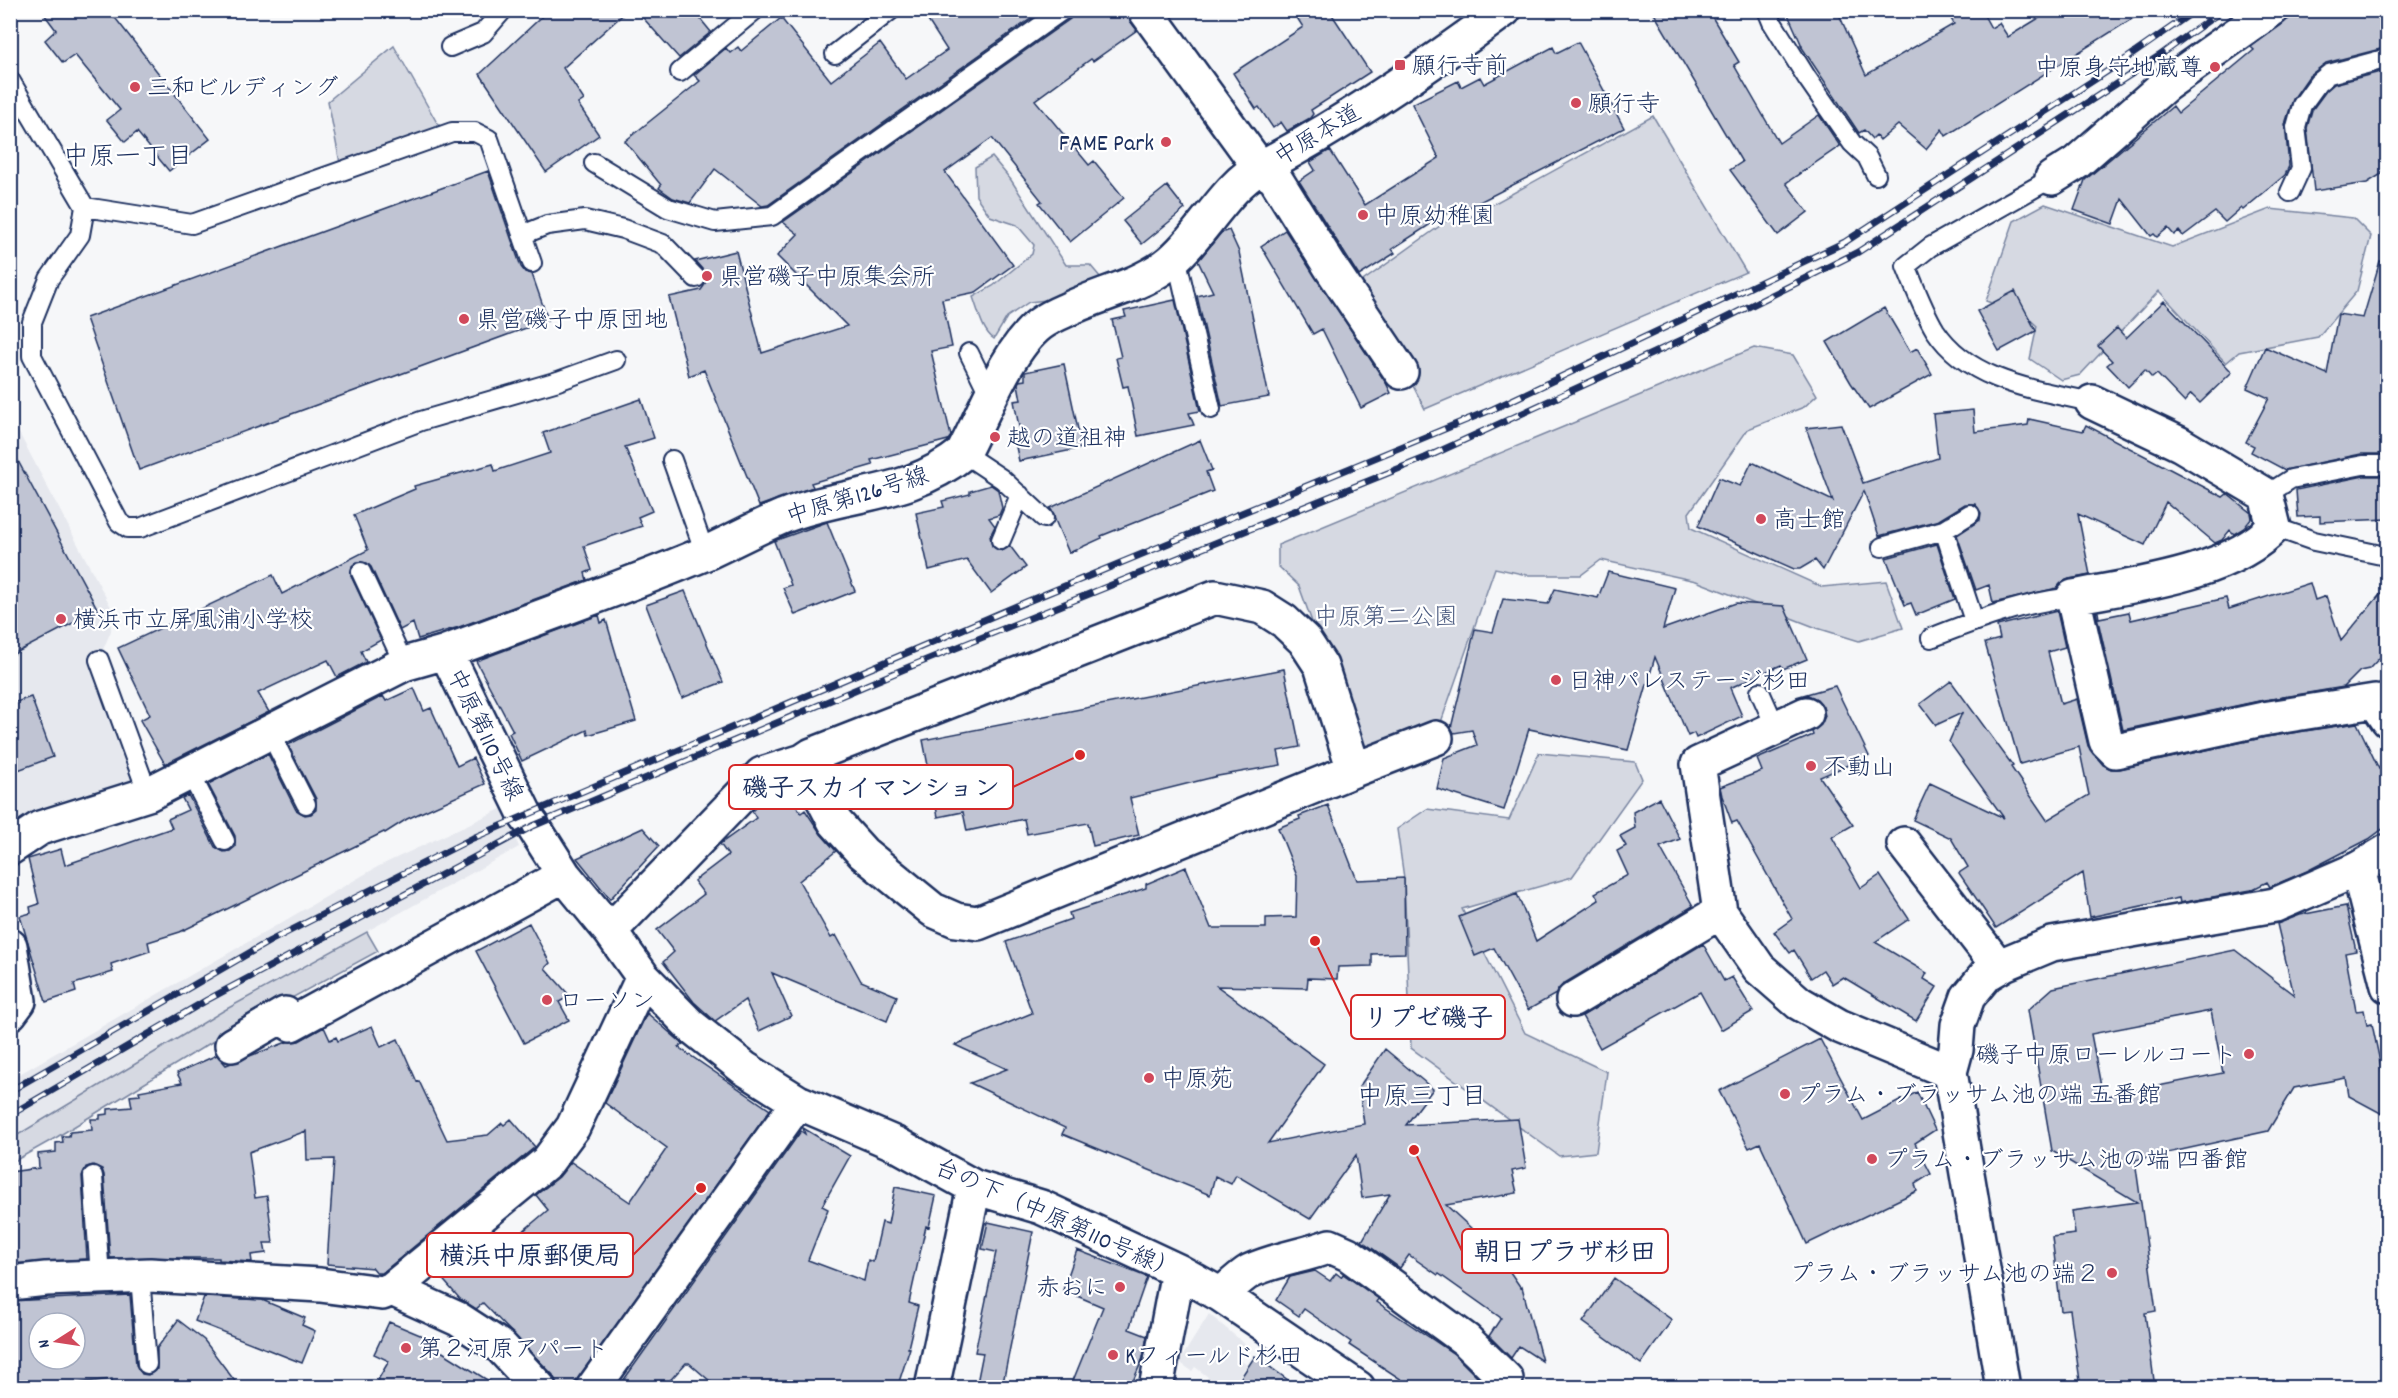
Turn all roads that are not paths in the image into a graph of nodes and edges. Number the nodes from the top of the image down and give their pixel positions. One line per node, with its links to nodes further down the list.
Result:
1 (503, 10): 9 (lane)
2 (755, 10): 12 (lane)
3 (891, 10): 10 (lane)
4 (1063, 10): 14 (lane)
5 (1145, 10): 15 (street, 中原本道)
6 (1503, 10): 15 (street, 中原本道)
7 (1767, 10): 16 (lane)
8 (2271, 10): 17 (street)
9 (450, 47)
10 (835, 54)
11 (2388, 58): 18 (lane)
12 (680, 72)
13 (10, 80): 19 (lane)
14 (594, 163)
15 (1260, 168): 21 (street, 中原第126号線); 26 (street)
16 (1876, 175)
17 (2052, 178): 28 (lane)
18 (2290, 192)
19 (85, 207): 20 (lane); 25 (lane)
20 (522, 235): 22 (lane); 23 (lane)
21 (1176, 256): 27 (street, 中原第126号線); 29 (lane)
22 (532, 263)
23 (696, 278)
24 (969, 353): 27 (lane)
25 (616, 360)
26 (1401, 372)
27 (991, 398): 30 (street, 中原第126号線)
28 (2092, 402): 34 (street)
29 (1211, 409)
30 (963, 453): 33 (lane); 41 (street, 中原第126号線)
31 (672, 460): 41 (lane)
32 (2388, 465): 34 (lane)
33 (1020, 495): 36 (lane); 39 (lane)
34 (2266, 495): 37 (street)
35 (1970, 514): 38 (lane)
36 (1044, 518)
37 (2274, 527): 42 (lane); 44 (street)
38 (1944, 530): 40 (lane); 45 (lane)
39 (1001, 540)
40 (1882, 547)
41 (705, 553): 47 (street, 中原第126号線)
42 (2388, 559)
43 (361, 572): 49 (lane)
44 (2073, 597): 45 (lane); 52 (street)
45 (1974, 621): 46 (lane)
46 (1931, 638)
47 (446, 652): 49 (street, 中原第126号線); 61 (street, 中原第110号線)
48 (99, 660): 59 (lane)
49 (404, 664): 54 (street, 中原第126号線)
50 (1760, 692): 53 (lane)
51 (1806, 714): 53 (street)
52 (2388, 720)
53 (1776, 728): 68 (street)
54 (270, 733): 58 (street, 中原第126号線); 60 (lane)
55 (1436, 738): 57 (street)
56 (803, 761): 57 (street); 57 (street); 69 (street)
57 (1354, 770)
58 (190, 773): 59 (street, 中原第126号線); 62 (lane)
59 (148, 794): 64 (street, 中原第126号線)
60 (306, 804)
61 (529, 821): 67 (street, 台の下（中原第110号線）)
62 (225, 841)
63 (1904, 844): 71 (street)
64 (10, 848)
65 (2388, 851): 66 (street)
66 (2358, 869): 71 (street); 73 (street)
67 (564, 875): 69 (street, 台の下（中原第110号線）); 76 (street)
68 (1720, 912): 74 (street); 77 (street)
69 (610, 931): 72 (street, 台の下（中原第110号線）)
70 (10, 946): 75 (street)
71 (1999, 967): 77 (street)
72 (643, 977): 78 (street, 台の下（中原第110号線）); 85 (street)
73 (2388, 986)
74 (1573, 1000)
75 (10, 1013)
76 (232, 1045)
77 (1950, 1072): 94 (street)
78 (798, 1102): 80 (street, 台の下（中原第110号線）); 90 (street)
79 (93, 1176): 83 (lane)
80 (974, 1187): 81 (street, 台の下（中原第110号線）); 91 (street)
81 (1178, 1271): 86 (street, 台の下（中原第110号線）); 92 (street)
82 (140, 1276): 83 (street); 85 (street); 87 (lane)
83 (100, 1277): 84 (street)
84 (10, 1283)
85 (392, 1289): 89 (street)
86 (1221, 1295): 88 (street); 93 (street, 台の下（中原第110号線）)
87 (147, 1364)
88 (1506, 1379)
89 (538, 1388)
90 (593, 1388)
91 (932, 1388)
92 (1156, 1388)
93 (1358, 1388)
94 (2003, 1388)

